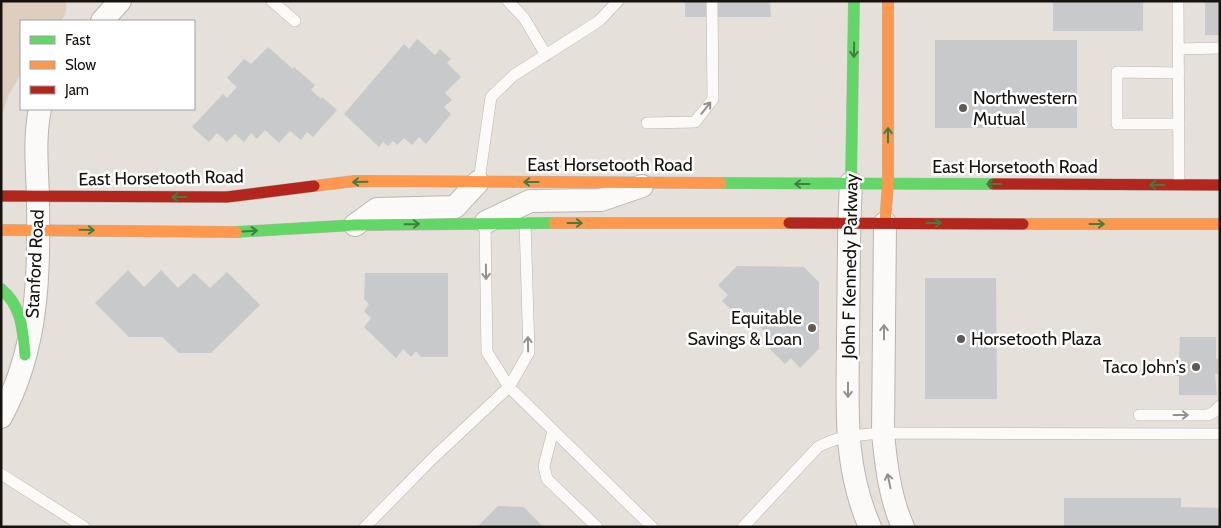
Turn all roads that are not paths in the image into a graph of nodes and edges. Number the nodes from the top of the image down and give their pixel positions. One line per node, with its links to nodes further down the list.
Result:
1 (272, 1): 8 (lane)
2 (508, 1): 11 (lane)
3 (618, 1): 11 (lane)
4 (712, 1): 14 (lane, one-way to 4)
5 (854, 1): 18 (main road, John F Kennedy Parkway, one-way to 18)
6 (888, 1): 19 (main road, John F Kennedy Parkway, one-way to 6)
7 (1178, 1): 10 (lane)
8 (295, 21)
9 (1220, 48): 10 (lane)
10 (1179, 49): 12 (lane)
11 (546, 55): 16 (lane)
12 (1179, 73): 15 (lane); 15 (lane)
13 (40, 110): 23 (street, Stanford Road)
14 (647, 123)
15 (1179, 124): 20 (lane)
16 (478, 182): 17 (main road, East Horsetooth Road, one-way to 16); 23 (main road, East Horsetooth Road, one-way to 23); 29 (street)
17 (650, 183): 18 (main road, East Horsetooth Road, one-way to 17); 24 (street)
18 (851, 183): 19 (main road, East Horsetooth Road); 26 (street, John F Kennedy Parkway)
19 (888, 183): 20 (main road, East Horsetooth Road, one-way to 19); 27 (main road, John F Kennedy Parkway)
20 (1179, 185): 21 (main road, East Horsetooth Road)
21 (1220, 185)
22 (1, 196): 23 (main road, East Horsetooth Road)
23 (38, 196): 31 (street, Stanford Road)
24 (485, 223): 25 (main road); 29 (main road, one-way to 24); 34 (lane, one-way to 34)
25 (525, 223): 26 (main road, one-way to 26); 34 (lane, one-way to 25)
26 (849, 223): 27 (main road); 41 (street, John F Kennedy Parkway, one-way to 41)
27 (885, 223): 28 (main road, one-way to 28); 39 (street, John F Kennedy Parkway, one-way to 27)
28 (1220, 224)
29 (355, 225): 31 (main road, one-way to 29)
30 (1, 230): 31 (main road)
31 (38, 230): 33 (street, Stanford Road)
32 (1, 289): 33 (main road)
33 (25, 355): 37 (street, Stanford Road)
34 (509, 387): 38 (lane); 44 (lane)
35 (1220, 406): 36 (lane, one-way to 35)
36 (1139, 415)
37 (1, 417)
38 (553, 431): 45 (lane); 46 (lane)
39 (883, 434): 40 (lane); 41 (lane); 49 (street, John F Kennedy Parkway, one-way to 39)
40 (1220, 434)
41 (848, 436): 47 (lane); 48 (street, John F Kennedy Parkway)
42 (1, 474): 43 (lane)
43 (84, 527)
44 (365, 527)
45 (597, 527)
46 (652, 527)
47 (742, 527)
48 (870, 527)
49 (902, 527)

